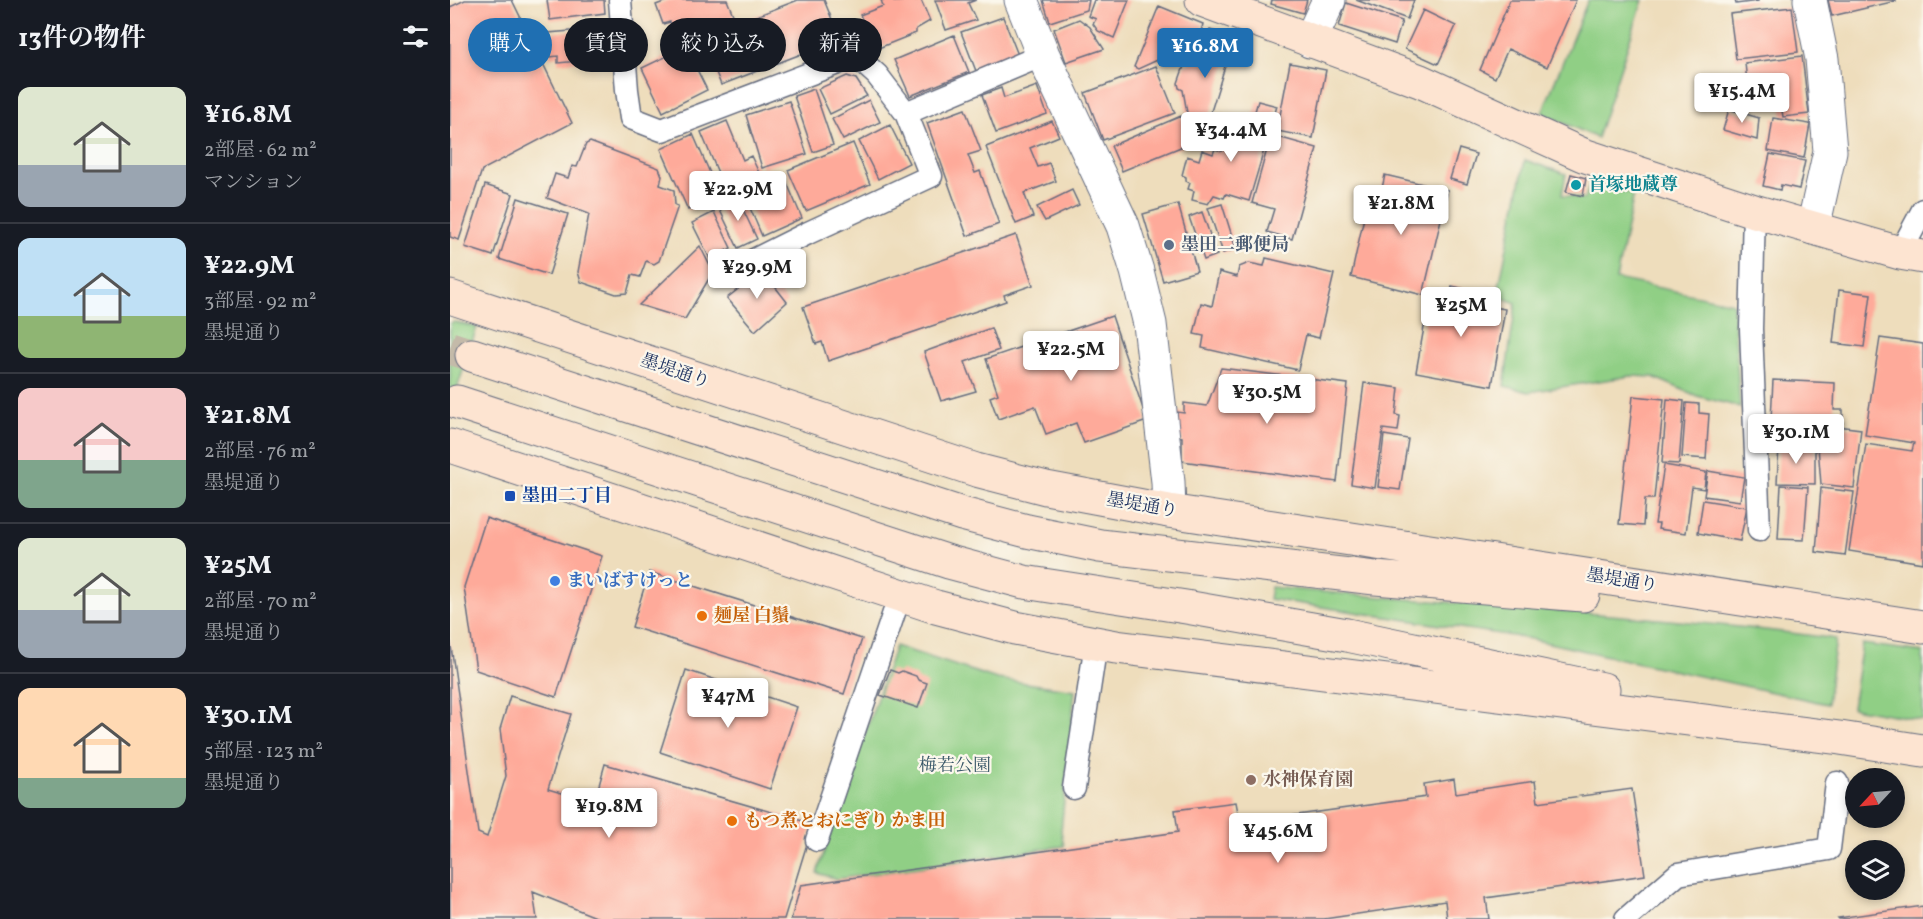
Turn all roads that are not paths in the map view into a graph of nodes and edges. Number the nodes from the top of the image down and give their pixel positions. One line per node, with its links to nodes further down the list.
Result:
1 (620, 0): 8 (lane)
2 (1021, 0): 7 (street)
3 (1202, 0): 6 (main road)
4 (1329, 0): 6 (street)
5 (1810, 0): 11 (street)
6 (1310, 41): 10 (main road)
7 (1043, 55): 8 (lane); 18 (street)
8 (906, 113): 13 (lane)
9 (1923, 210): 12 (lane)
10 (1754, 211): 11 (main road); 19 (lane)
11 (1813, 228): 12 (main road)
12 (1912, 255)
13 (734, 270)
14 (460, 303): 18 (main road, 墨堤通り)
15 (472, 355): 21 (main road, 墨堤通り)
16 (457, 402): 24 (main road)
17 (450, 446): 20 (main road)
18 (1169, 511): 21 (main road, 墨堤通り)
19 (1759, 530)
20 (900, 595): 23 (main road); 28 (lane)
21 (1857, 618): 22 (main road, 墨堤通り)
22 (1923, 627)
23 (1096, 643): 24 (main road); 27 (lane)
24 (1840, 738): 25 (main road)
25 (1923, 750)
26 (1837, 783): 29 (lane)
27 (1074, 788)
28 (818, 840)
29 (1626, 919)

